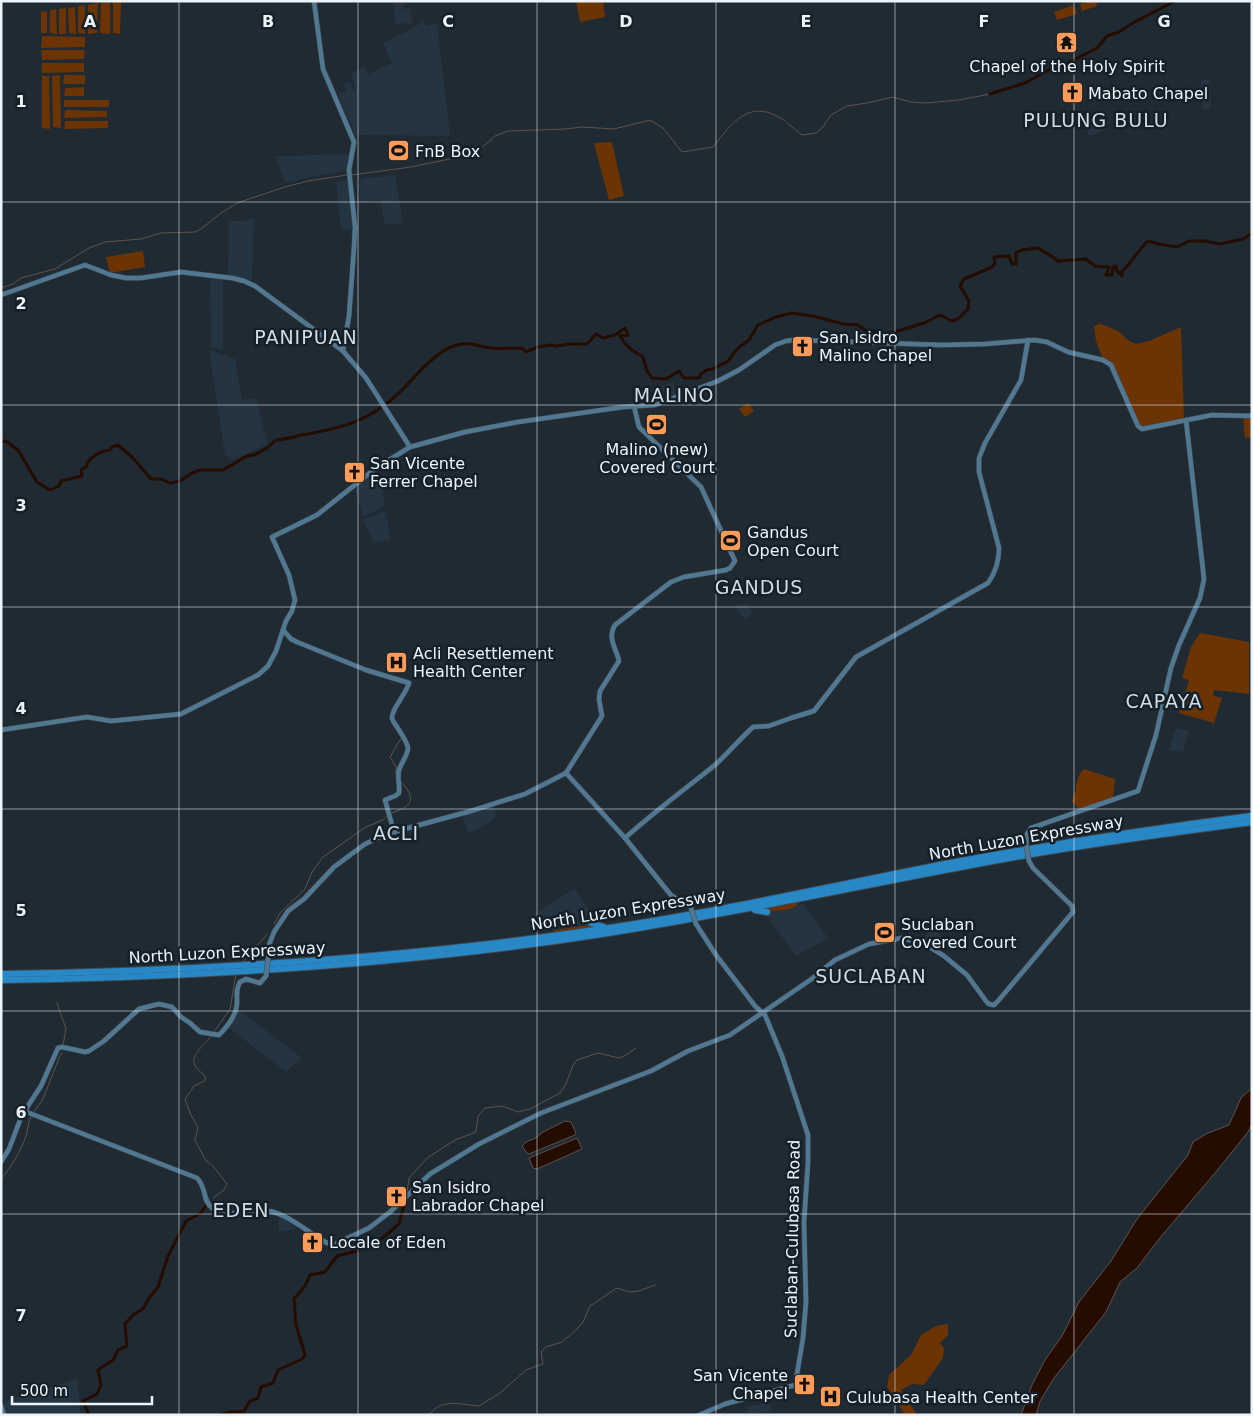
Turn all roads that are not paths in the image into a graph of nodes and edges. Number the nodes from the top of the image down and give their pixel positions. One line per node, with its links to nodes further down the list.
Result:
1 (314, 1): 4 (street)
2 (1, 295): 4 (street)
3 (1028, 340): 5 (street); 7 (street); 15 (street)
4 (343, 351): 8 (street)
5 (634, 406): 8 (street); 11 (street)
6 (1252, 416): 7 (street)
7 (1186, 420): 27 (street, bridge)
8 (410, 448): 9 (street)
9 (283, 630): 10 (street); 14 (street)
10 (1, 730)
11 (566, 773): 14 (street); 15 (street)
12 (1252, 816): 20 (highway, North Luzon Expressway)
13 (1252, 822): 16 (highway, North Luzon Expressway)
14 (394, 832): 28 (street, bridge)
15 (625, 838): 27 (street, Suclaban-Culubasa Road, bridge)
16 (841, 891): 17 (highway); 19 (highway, North Luzon Expressway)
17 (801, 904)
18 (767, 912): 19 (highway)
19 (710, 916): 24 (highway, North Luzon Expressway)
20 (647, 921): 21 (highway); 23 (highway, North Luzon Expressway)
21 (591, 923)
22 (550, 931): 23 (highway)
23 (497, 943): 24 (highway, North Luzon Expressway)
24 (246, 969): 25 (highway, North Luzon Expressway); 26 (highway, North Luzon Expressway)
25 (1, 974)
26 (1, 980)
27 (763, 1013): 28 (street); 32 (street, Suclaban-Culubasa Road)
28 (24, 1111): 29 (street)
29 (1, 1162)
30 (1, 1406): 31 (street)
31 (4, 1415)
32 (699, 1415)

